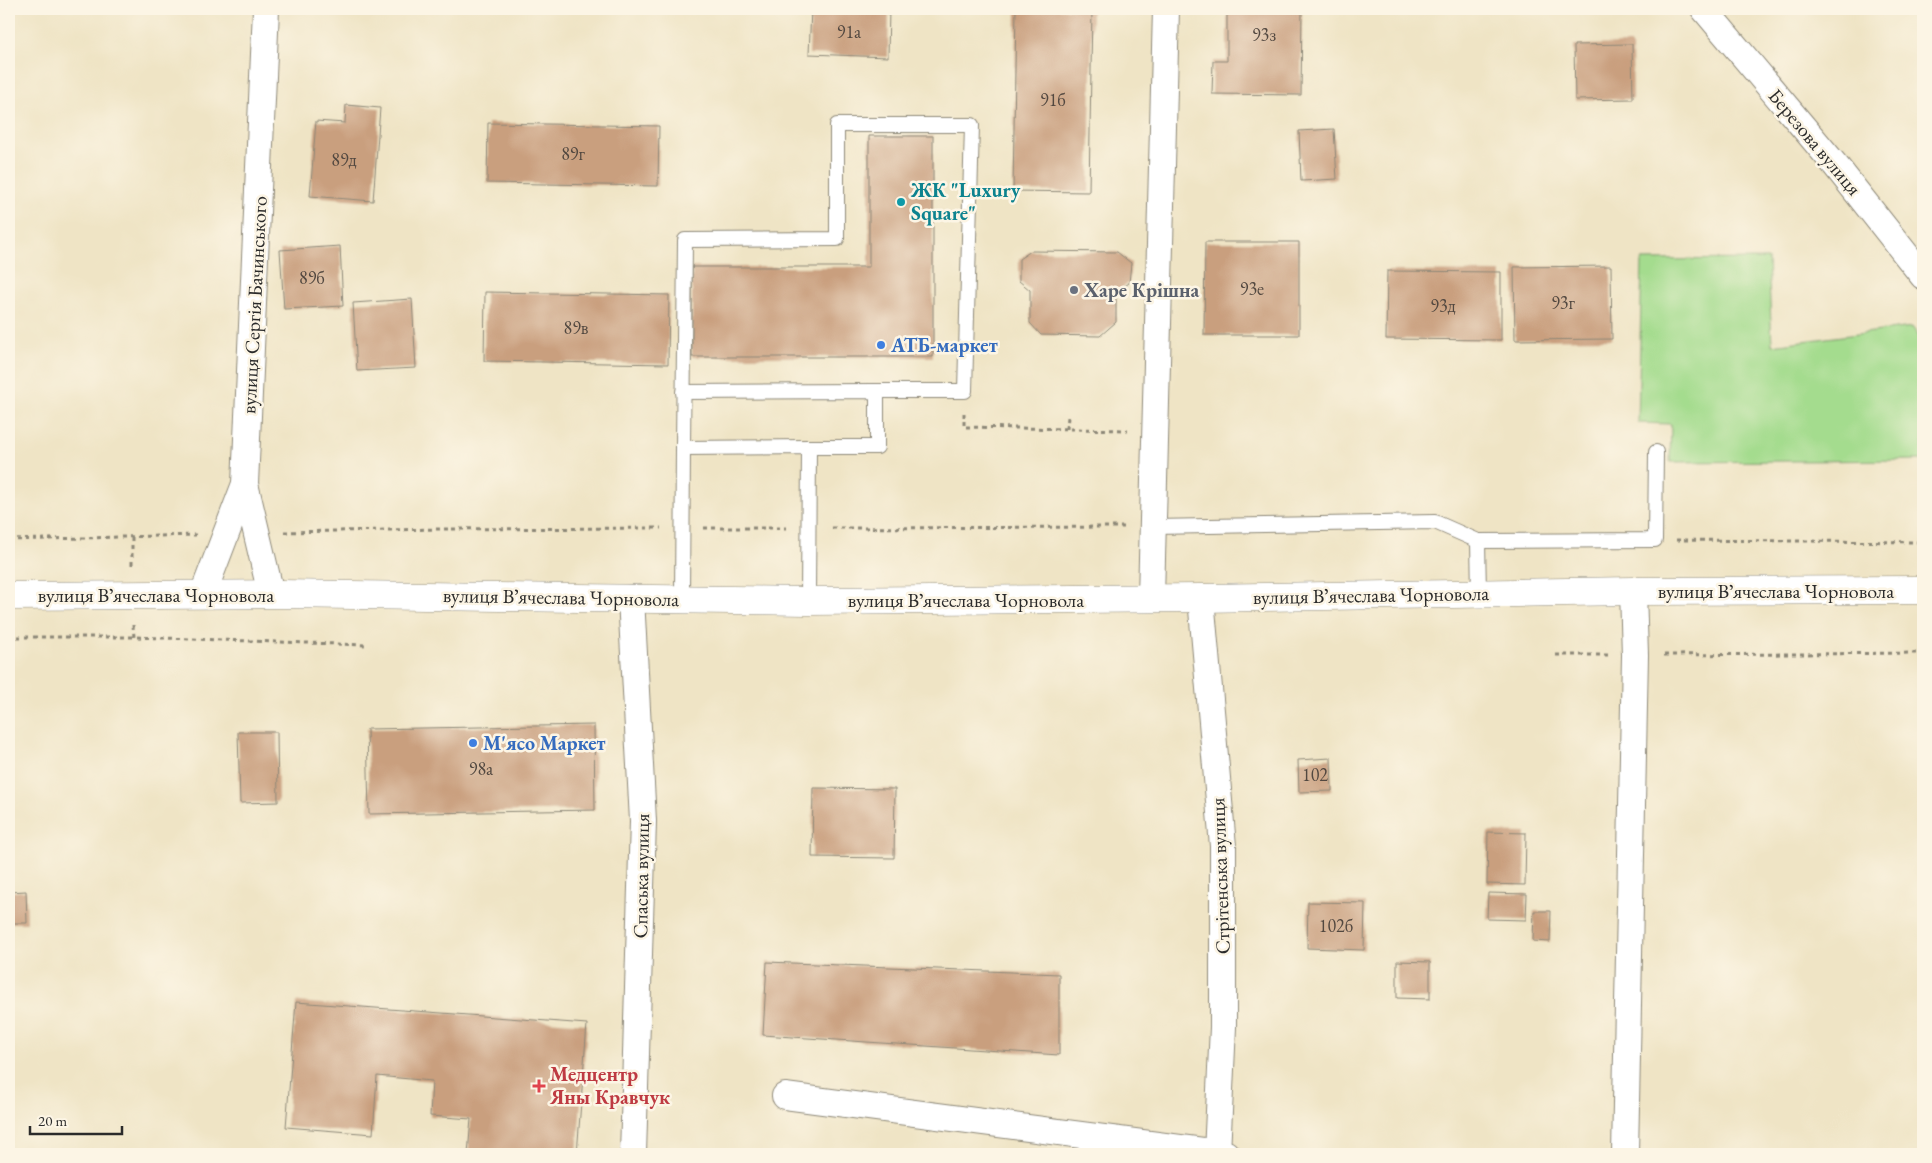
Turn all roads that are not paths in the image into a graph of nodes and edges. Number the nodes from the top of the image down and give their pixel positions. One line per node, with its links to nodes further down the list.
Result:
1 (266, 9): 10 (street, вулиця Сергія Бачинського)
2 (1166, 9): 11 (street)
3 (1704, 9): 4 (street, Березова вулиця)
4 (1923, 276)
5 (878, 391): 6 (lane); 6 (lane); 7 (lane)
6 (683, 392): 8 (lane)
7 (809, 447): 8 (lane); 23 (lane)
8 (683, 448): 22 (lane)
9 (1656, 452): 12 (lane)
10 (245, 484): 16 (street, вулиця Сергія Бачинського); 17 (street)
11 (1154, 527): 12 (lane); 20 (street)
12 (1478, 541): 15 (lane)
13 (1923, 590): 14 (main road, вулиця Вʼячеслава Чорновола)
14 (1633, 591): 15 (main road, вулиця Вʼячеслава Чорновола); 27 (street)
15 (1479, 593): 21 (main road, вулиця Вʼячеслава Чорновола)
16 (203, 594): 17 (main road, вулиця Вʼячеслава Чорновола); 18 (main road, вулиця Вʼячеслава Чорновола)
17 (271, 594): 19 (main road, вулиця Вʼячеслава Чорновола)
18 (9, 596)
19 (631, 598): 22 (main road, вулиця Вʼячеслава Чорновола); 25 (street, Спаська вулиця)
20 (1151, 598): 21 (main road, вулиця Вʼячеслава Чорновола); 23 (main road, вулиця Вʼячеслава Чорновола)
21 (1201, 598): 26 (street, Стрітенська вулиця)
22 (682, 599): 23 (main road, вулиця Вʼячеслава Чорновола)
23 (808, 601)
24 (785, 1096): 26 (street)
25 (633, 1154)
26 (1221, 1154)
27 (1625, 1154)

